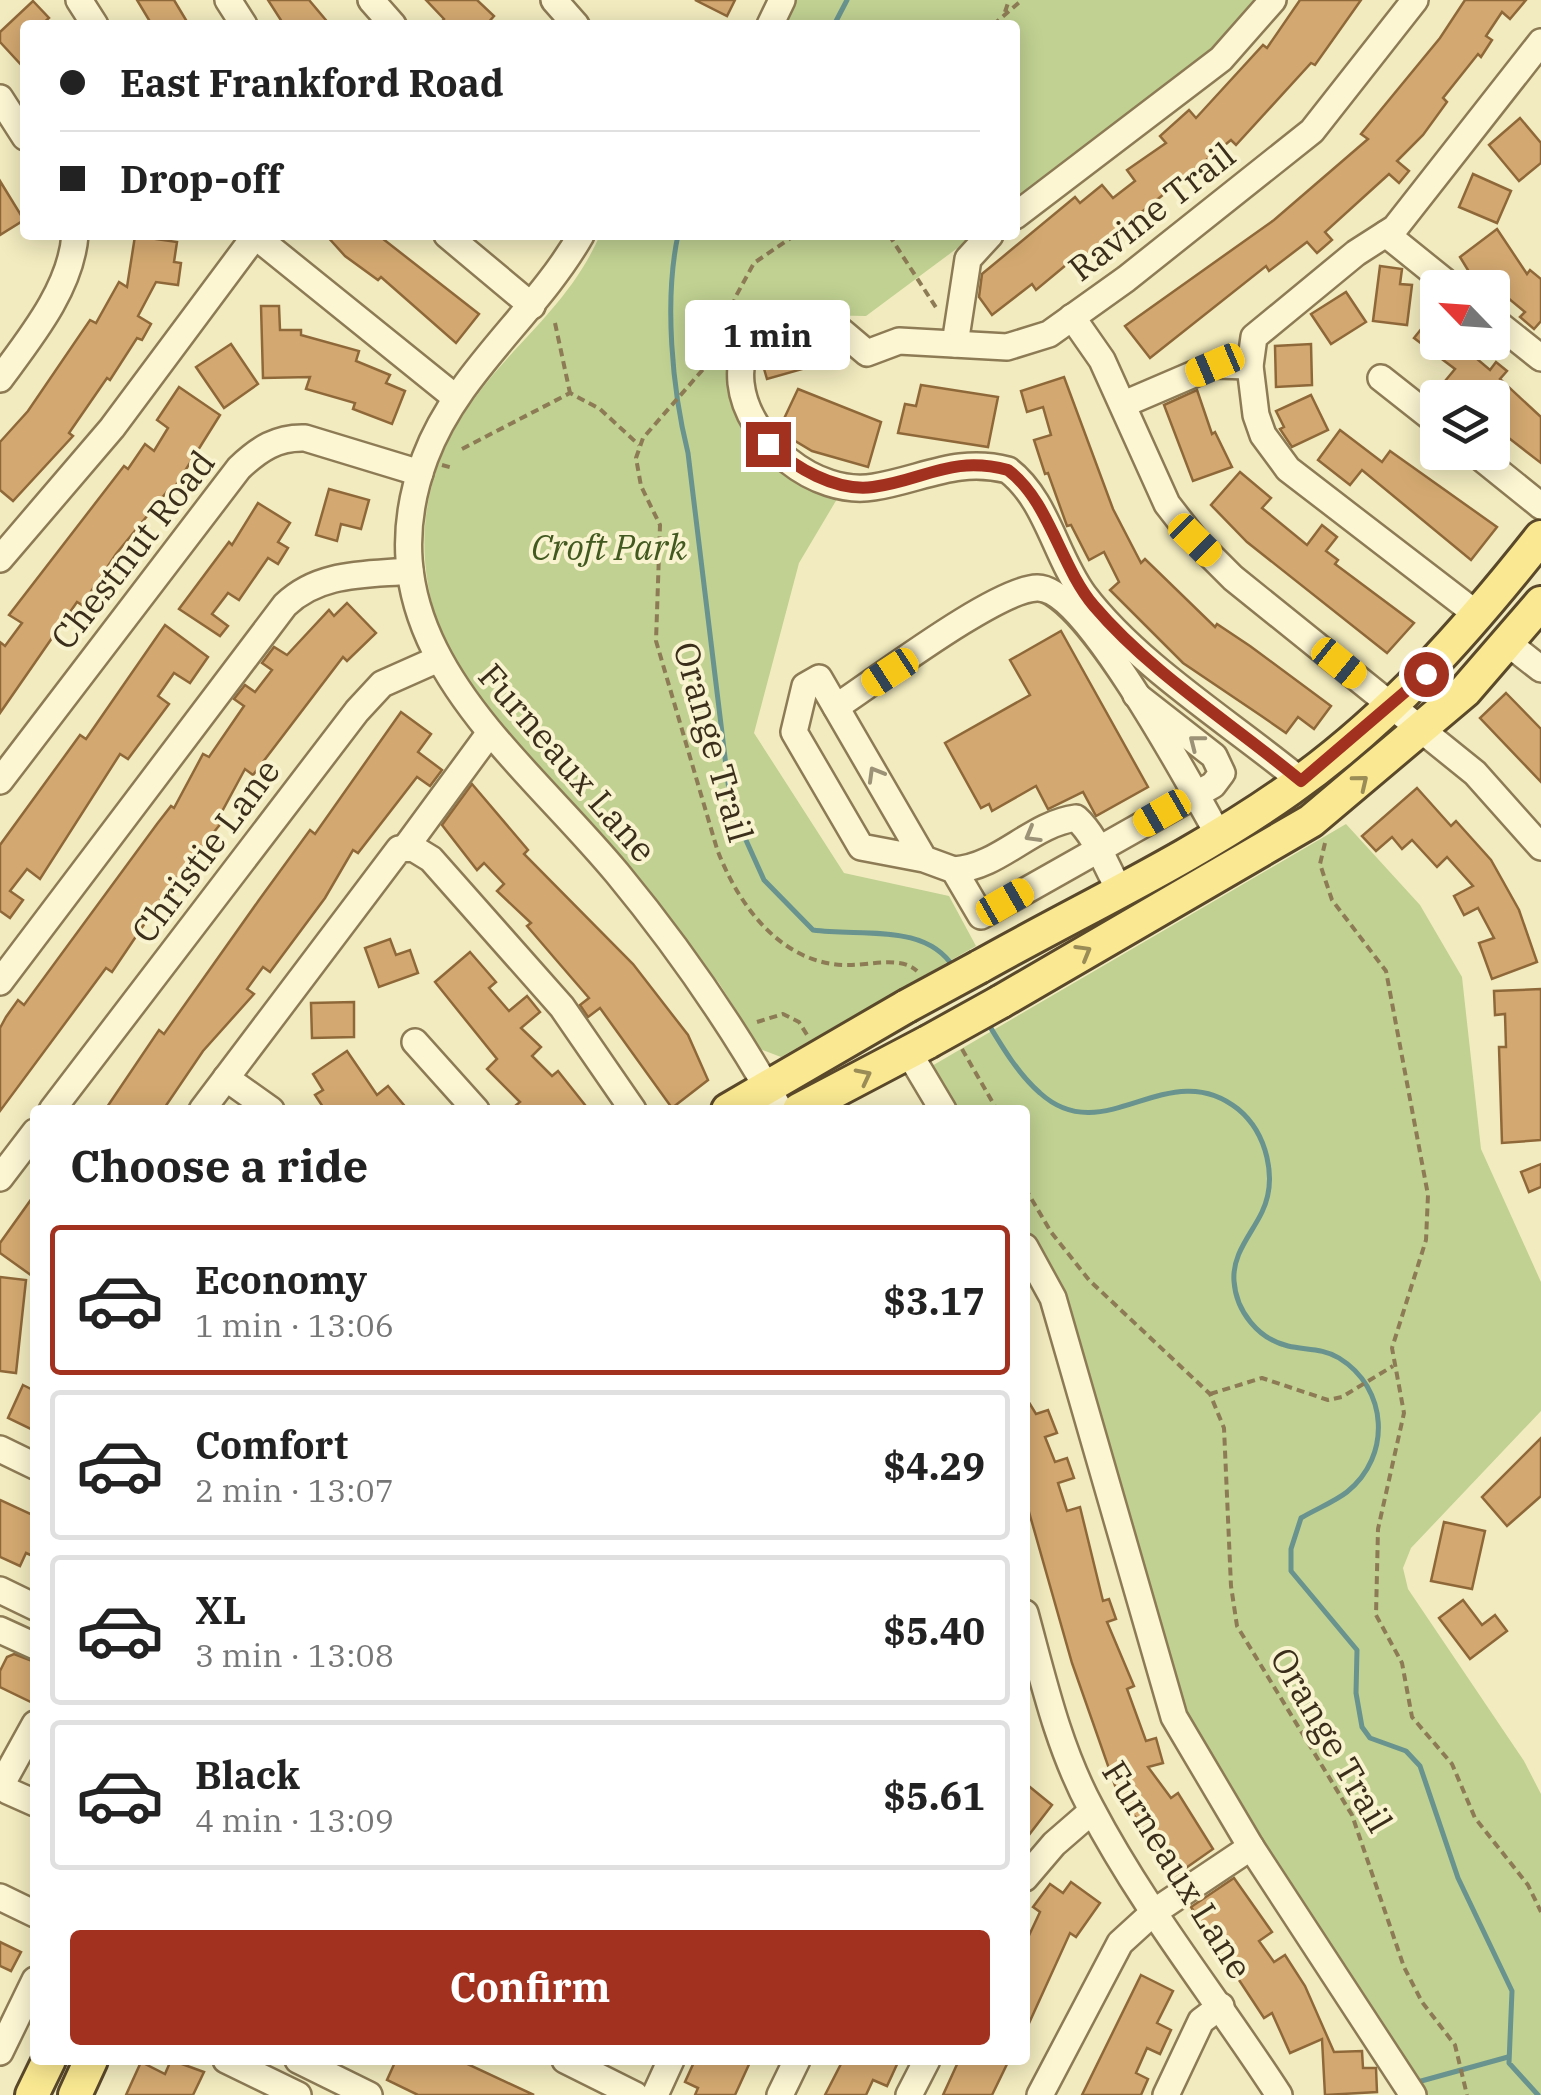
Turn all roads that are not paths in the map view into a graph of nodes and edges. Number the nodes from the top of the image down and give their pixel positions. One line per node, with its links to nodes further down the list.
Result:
1 (371, 0): 5 (street)
2 (554, 0): 6 (street)
3 (1273, 0): 10 (street)
4 (1415, 0): 20 (street, Ravine Trail)
5 (389, 20)
6 (572, 20)
7 (1540, 46): 11 (street)
8 (0, 98): 9 (street)
9 (20, 129)
10 (1020, 212)
11 (1386, 234): 18 (street); 24 (street)
12 (75, 240): 26 (street)
13 (252, 240): 34 (street)
14 (260, 240): 27 (street)
15 (453, 240): 19 (street)
16 (578, 240): 19 (street, Furneaux Lane)
17 (986, 240): 22 (street)
18 (1431, 270)
19 (532, 306): 27 (street, Furneaux Lane)
20 (1072, 317): 22 (street, Ravine Trail); 28 (street)
21 (1510, 333): 23 (street)
22 (956, 336): 47 (street, Ravine Trail)
23 (1541, 358)
24 (1250, 366): 28 (street); 37 (street)
25 (1381, 378): 29 (street)
26 (0, 379)
27 (456, 398): 30 (street, Furneaux Lane)
28 (1124, 404): 42 (street)
29 (1420, 409)
30 (431, 469): 35 (street, Furneaux Lane); 46 (street, Chestnut Road)
31 (1496, 470): 32 (street)
32 (1541, 506)
33 (1541, 537): 37 (main road)
34 (0, 560)
35 (410, 570): 39 (street, Furneaux Lane); 59 (street)
36 (1541, 603): 38 (main road)
37 (1478, 616): 42 (main road)
38 (1509, 644): 40 (street); 44 (main road)
39 (436, 660): 45 (street, Furneaux Lane); 64 (street, Christie Lane)
40 (1541, 668)
41 (1136, 694): 43 (street); 48 (street); 48 (street, one-way to 41)
42 (1392, 706): 44 (street); 47 (main road)
43 (836, 707): 53 (street, one-way to 43); 53 (street)
44 (1422, 731): 51 (street); 57 (main road, one-way to 44)
45 (488, 734): 50 (street); 63 (street, Furneaux Lane)
46 (0, 781)
47 (1301, 781): 49 (main road)
48 (1196, 794): 49 (street); 52 (street)
49 (1218, 834): 56 (main road); 57 (main road)
50 (406, 847): 62 (street); 68 (street)
51 (1541, 847)
52 (1096, 851): 54 (street, one-way to 54); 55 (street); 56 (street)
53 (924, 859): 54 (street)
54 (954, 870): 55 (street)
55 (1029, 889): 58 (street)
56 (1119, 889): 58 (main road)
57 (1160, 908): 61 (main road, one-way to 57, bridge)
58 (1051, 927): 63 (main road, bridge)
59 (0, 982)
60 (415, 1042): 67 (street)
61 (931, 1044): 70 (main road, one-way to 61); 71 (street)
62 (226, 1078): 65 (street); 66 (street)
63 (774, 1098): 69 (main road)
64 (56, 1105)
65 (206, 1105)
66 (265, 1105)
67 (472, 1105)
68 (630, 1105)
69 (747, 1105)
70 (809, 1105)
71 (943, 1105)
72 (30, 1139): 73 (street)
73 (0, 1178)
74 (1030, 1255): 88 (street)
75 (0, 1449): 76 (street)
76 (30, 1464)
77 (0, 1590): 78 (street)
78 (30, 1605)
79 (1030, 1632): 82 (street, Furneaux Lane)
80 (1, 1634): 81 (street)
81 (30, 1644)
82 (1048, 1699): 83 (street); 87 (street, Furneaux Lane)
83 (1030, 1711)
84 (30, 1733): 85 (street)
85 (4, 1793): 86 (street)
86 (30, 1802)
87 (1092, 1811): 89 (street); 92 (street, Furneaux Lane)
88 (1250, 1847): 92 (street); 117 (street)
89 (1030, 1872)
90 (0, 1898): 91 (street)
91 (30, 1912)
92 (1154, 1912): 96 (street, Furneaux Lane); 114 (street)
93 (0, 1991): 94 (street)
94 (30, 1996)
95 (30, 1998): 97 (street)
96 (1221, 2006): 115 (street); 116 (street, Furneaux Lane)
97 (0, 2052)
98 (47, 2065): 106 (main road)
99 (90, 2065): 107 (main road)
100 (236, 2065): 108 (street)
101 (308, 2065): 109 (street)
102 (575, 2065): 110 (street)
103 (670, 2065): 111 (street)
104 (795, 2065): 112 (street)
105 (924, 2065): 113 (street)
106 (32, 2095)
107 (75, 2095)
108 (298, 2095)
109 (369, 2095)
110 (635, 2095)
111 (655, 2095)
112 (780, 2095)
113 (909, 2095)
114 (1040, 2095)
115 (1166, 2095)
116 (1279, 2095)
117 (1413, 2095)

